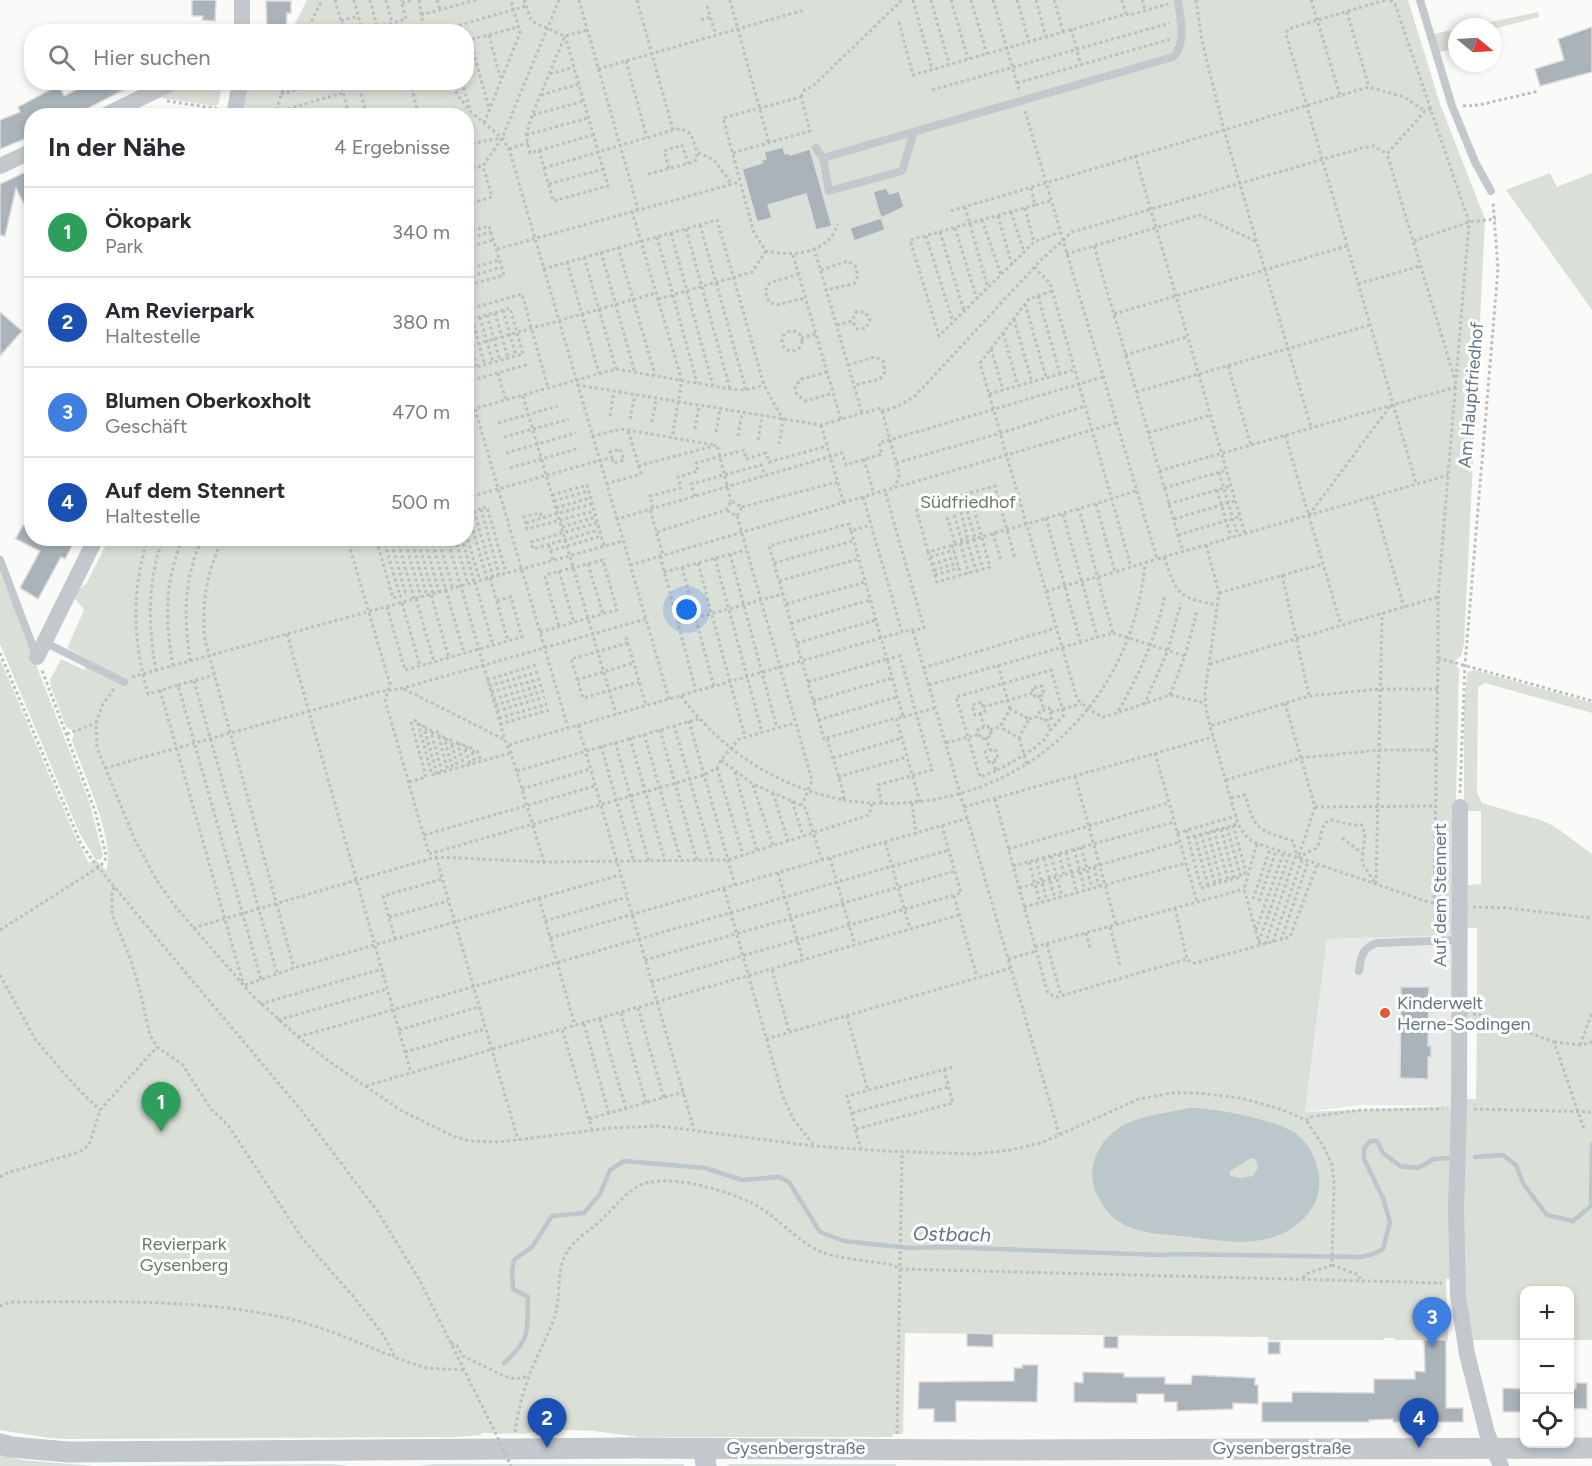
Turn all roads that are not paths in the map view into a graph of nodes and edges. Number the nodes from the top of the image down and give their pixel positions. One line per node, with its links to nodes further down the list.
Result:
1 (242, 0): 4 (street)
2 (1178, 0): 9 (lane)
3 (1420, 0): 14 (lane)
4 (242, 24)
5 (156, 90): 7 (street)
6 (239, 90): 8 (street)
7 (120, 108)
8 (236, 108)
9 (914, 132): 12 (lane); 12 (lane)
10 (816, 148): 12 (lane)
11 (24, 155): 13 (street)
12 (823, 158)
13 (0, 166)
14 (1491, 191)
15 (92, 546): 17 (street)
16 (0, 560): 18 (lane)
17 (44, 641): 18 (street); 19 (lane)
18 (37, 657)
19 (124, 682)
20 (1460, 807): 21 (street, Auf dem Stennert)
21 (1459, 940): 22 (lane); 27 (street, Auf dem Stennert)
22 (1359, 971)
23 (0, 1444): 25 (street, Gysenbergstraße)
24 (1592, 1448): 27 (street, Gysenbergstraße)
25 (511, 1457): 26 (street, Gysenbergstraße)
26 (705, 1457): 28 (street, Gysenbergstraße)
27 (1497, 1457): 28 (street, Gysenbergstraße)
28 (981, 1458)

